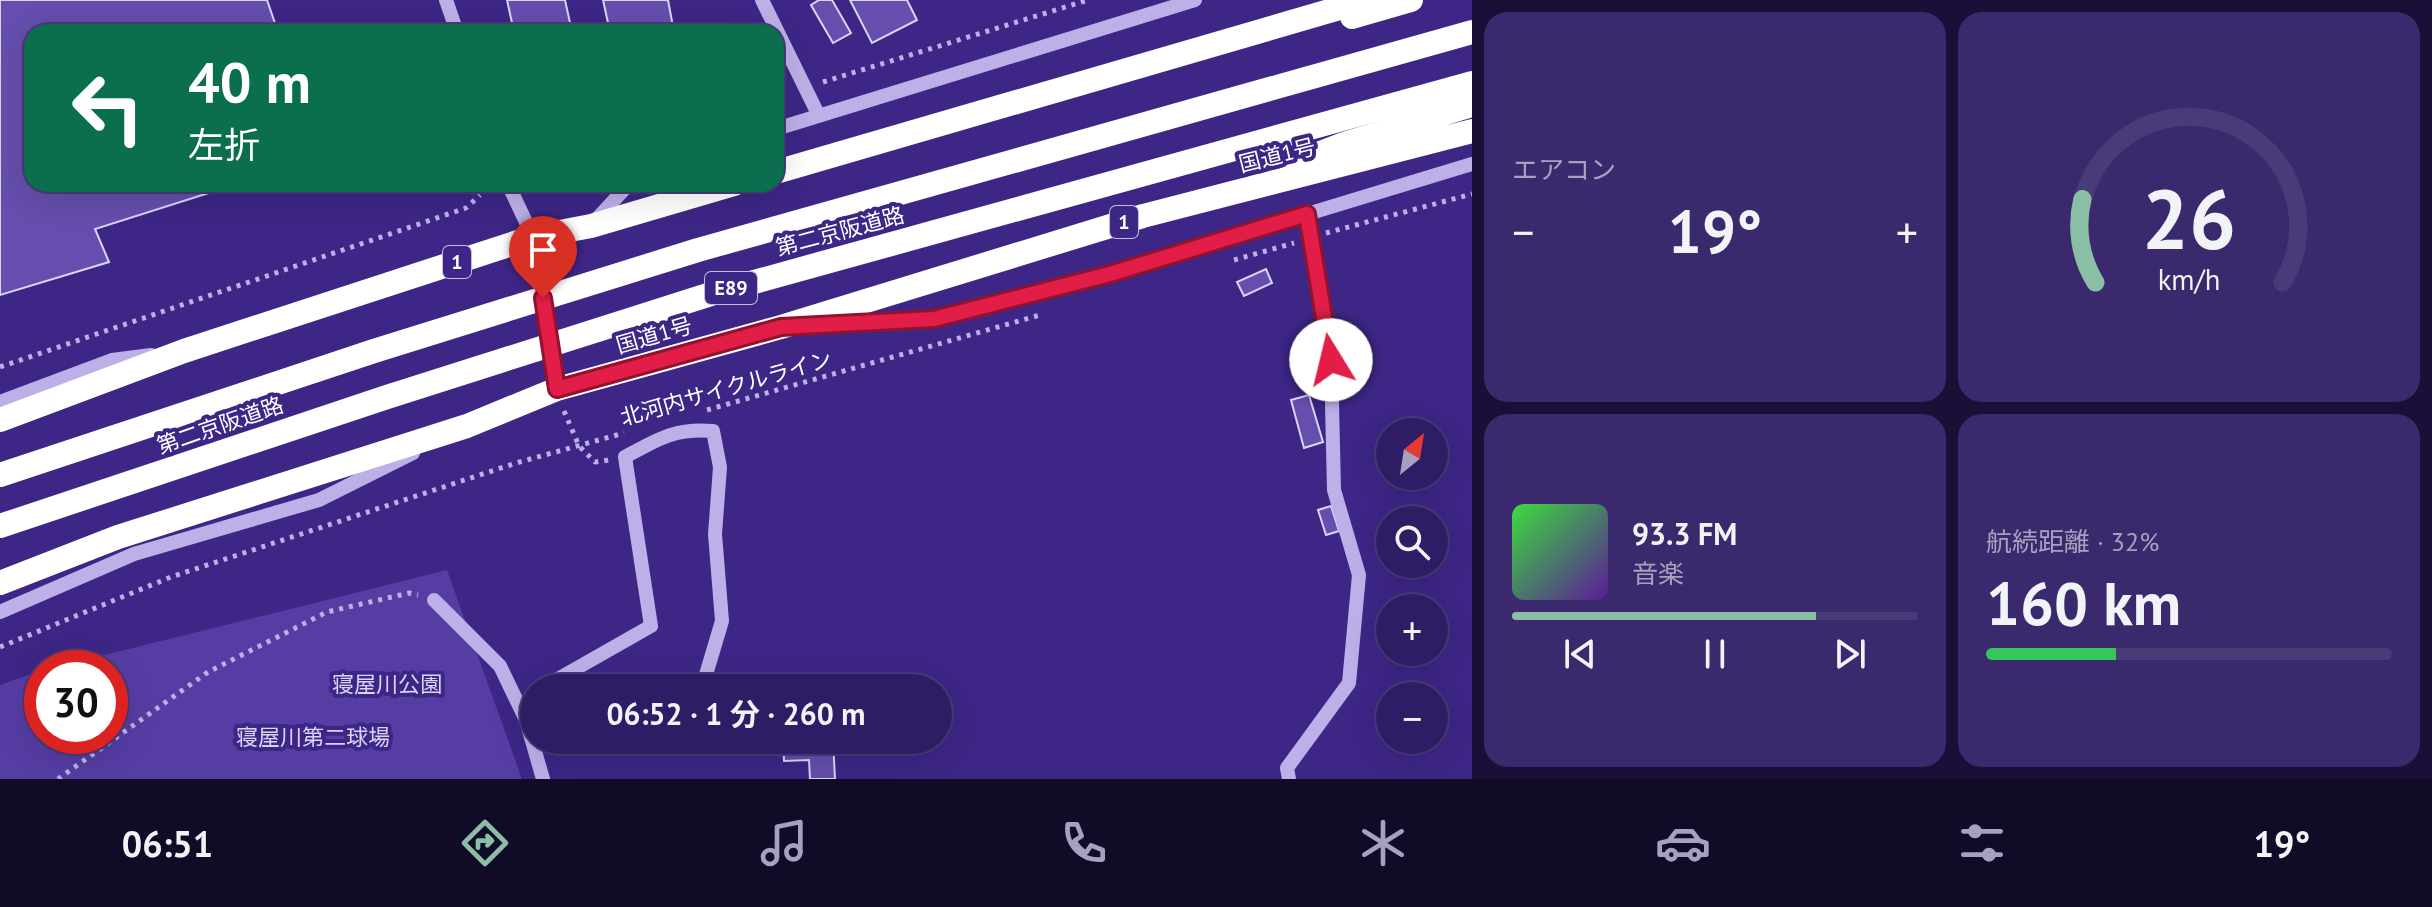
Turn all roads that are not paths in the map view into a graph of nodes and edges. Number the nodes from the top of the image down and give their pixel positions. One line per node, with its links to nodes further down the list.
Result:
1 (446, 0): 6 (street)
2 (762, 0): 7 (street)
3 (1195, 0): 12 (street)
4 (1367, 0): 15 (highway)
5 (1411, 0): 15 (highway)
6 (454, 24)
7 (774, 24)
8 (1472, 32): 31 (highway, 第二京阪道路 / E89, bridge)
9 (784, 45): 12 (street)
10 (1472, 83): 32 (highway, 第二京阪道路 / E89, bridge)
11 (1472, 105): 21 (highway)
12 (819, 116): 13 (street)
13 (784, 127)
14 (1472, 131): 21 (highway, 国道1号 / 1)
15 (882, 141): 17 (highway)
16 (1472, 164): 22 (street)
17 (784, 170)
18 (512, 192): 24 (street)
19 (622, 192): 23 (street)
20 (707, 192): 23 (highway, 1)
21 (1186, 205): 25 (highway, 国道1号 / 1)
22 (1307, 214): 25 (street); 41 (street)
23 (591, 226): 24 (highway, 1)
24 (533, 237): 26 (highway, 1); 27 (street)
25 (781, 327): 27 (highway, 国道1号 / 1)
26 (184, 351): 28 (street); 29 (highway, 1)
27 (557, 389): 30 (highway, 国道1号 / 1)
28 (0, 402)
29 (0, 420)
30 (467, 426): 33 (highway, 国道1号 / 1); 35 (street)
31 (0, 475)
32 (0, 526)
33 (0, 583)
34 (434, 600): 38 (street)
35 (0, 612)
36 (567, 674): 37 (street)
37 (706, 674)
38 (520, 708)
39 (536, 754): 40 (street)
40 (543, 779)
41 (1289, 779)

